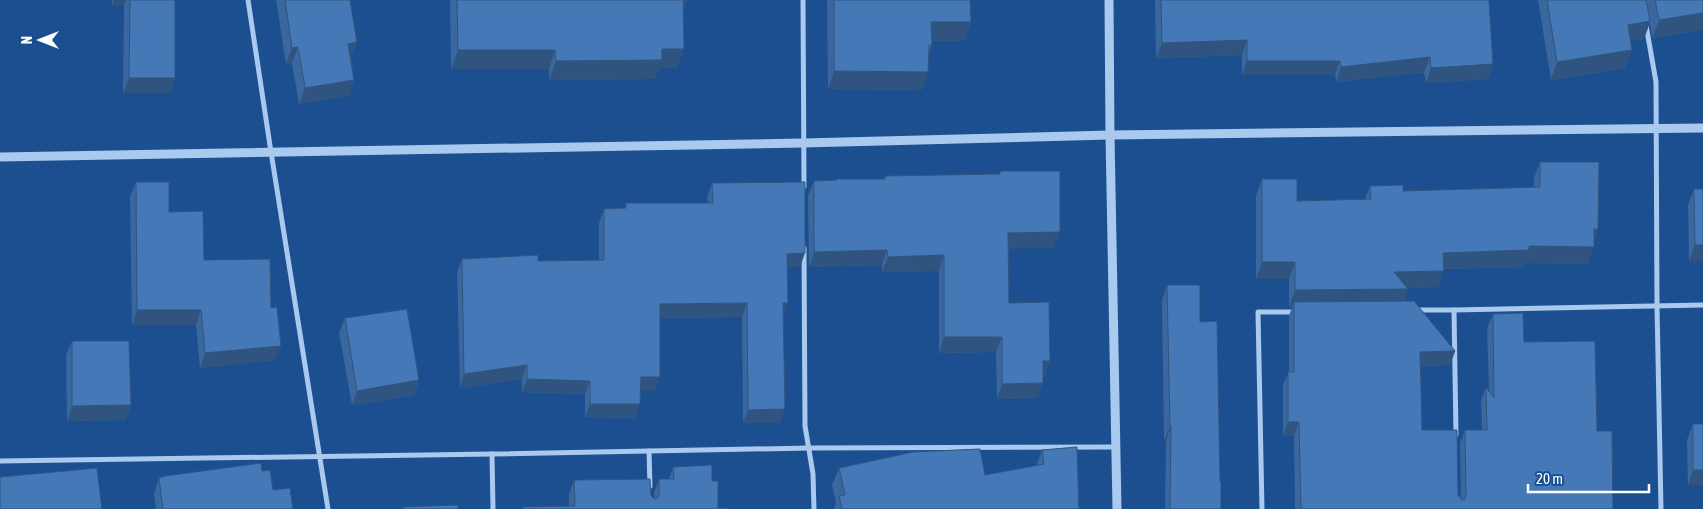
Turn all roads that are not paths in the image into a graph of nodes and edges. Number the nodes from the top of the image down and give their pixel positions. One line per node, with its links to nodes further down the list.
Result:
1 (248, 0): 9 (street)
2 (804, 0): 8 (street)
3 (1109, 0): 7 (street)
4 (1644, 18): 6 (street)
5 (1703, 128): 6 (street)
6 (1657, 129): 7 (street); 14 (street)
7 (1110, 135): 8 (street); 19 (street)
8 (804, 143): 9 (street); 11 (street)
9 (271, 152): 10 (street); 23 (street)
10 (0, 157)
11 (804, 192)
12 (804, 240): 20 (street)
13 (1703, 305): 14 (street)
14 (1657, 306): 16 (street); 31 (street)
15 (1415, 310): 16 (street)
16 (1454, 310): 18 (street)
17 (1307, 312): 30 (street)
18 (1456, 439)
19 (1117, 447): 20 (street); 29 (street)
20 (810, 448): 21 (street); 28 (street)
21 (649, 451): 22 (street); 25 (street)
22 (492, 454): 23 (street); 27 (street)
23 (320, 457): 24 (street); 26 (street)
24 (0, 462)
25 (650, 490)
26 (328, 509)
27 (493, 509)
28 (814, 509)
29 (1118, 509)
30 (1262, 509)
31 (1661, 509)

